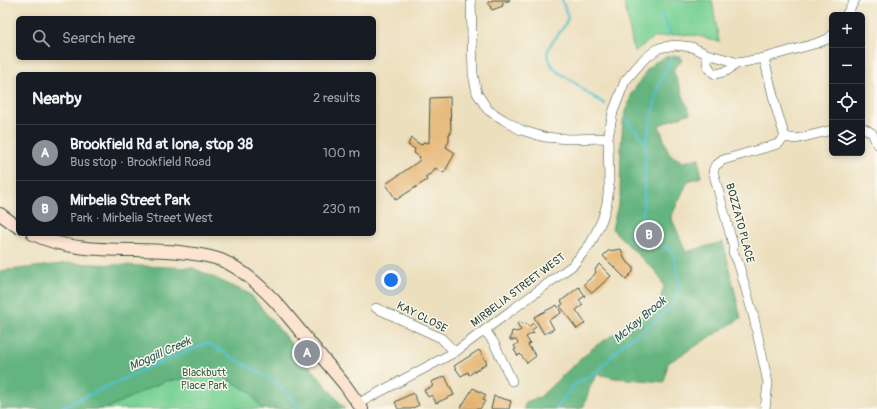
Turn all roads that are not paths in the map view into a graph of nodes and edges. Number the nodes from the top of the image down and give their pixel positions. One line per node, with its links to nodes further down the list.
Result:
1 (471, 0): 11 (street)
2 (855, 0): 3 (street)
3 (848, 12)
4 (829, 39): 6 (street, MIRBELIA STREET WEST)
5 (707, 54): 7 (street, MIRBELIA STREET WEST); 7 (street); 11 (street, MIRBELIA STREET WEST)
6 (764, 58): 7 (street, MIRBELIA STREET WEST); 10 (street)
7 (736, 62)
8 (865, 129): 12 (street)
9 (829, 131): 10 (street, BOZZATO PLACE)
10 (786, 137): 21 (street, BOZZATO PLACE)
11 (608, 138): 17 (street, MIRBELIA STREET WEST)
12 (877, 144)
13 (0, 214): 14 (main road)
14 (16, 226)
15 (36, 236): 20 (main road)
16 (376, 308): 18 (street, KAY CLOSE)
17 (485, 330): 18 (street, MIRBELIA STREET WEST); 19 (street)
18 (455, 352): 20 (street, MIRBELIA STREET WEST)
19 (512, 381)
20 (361, 406)
21 (765, 409)

